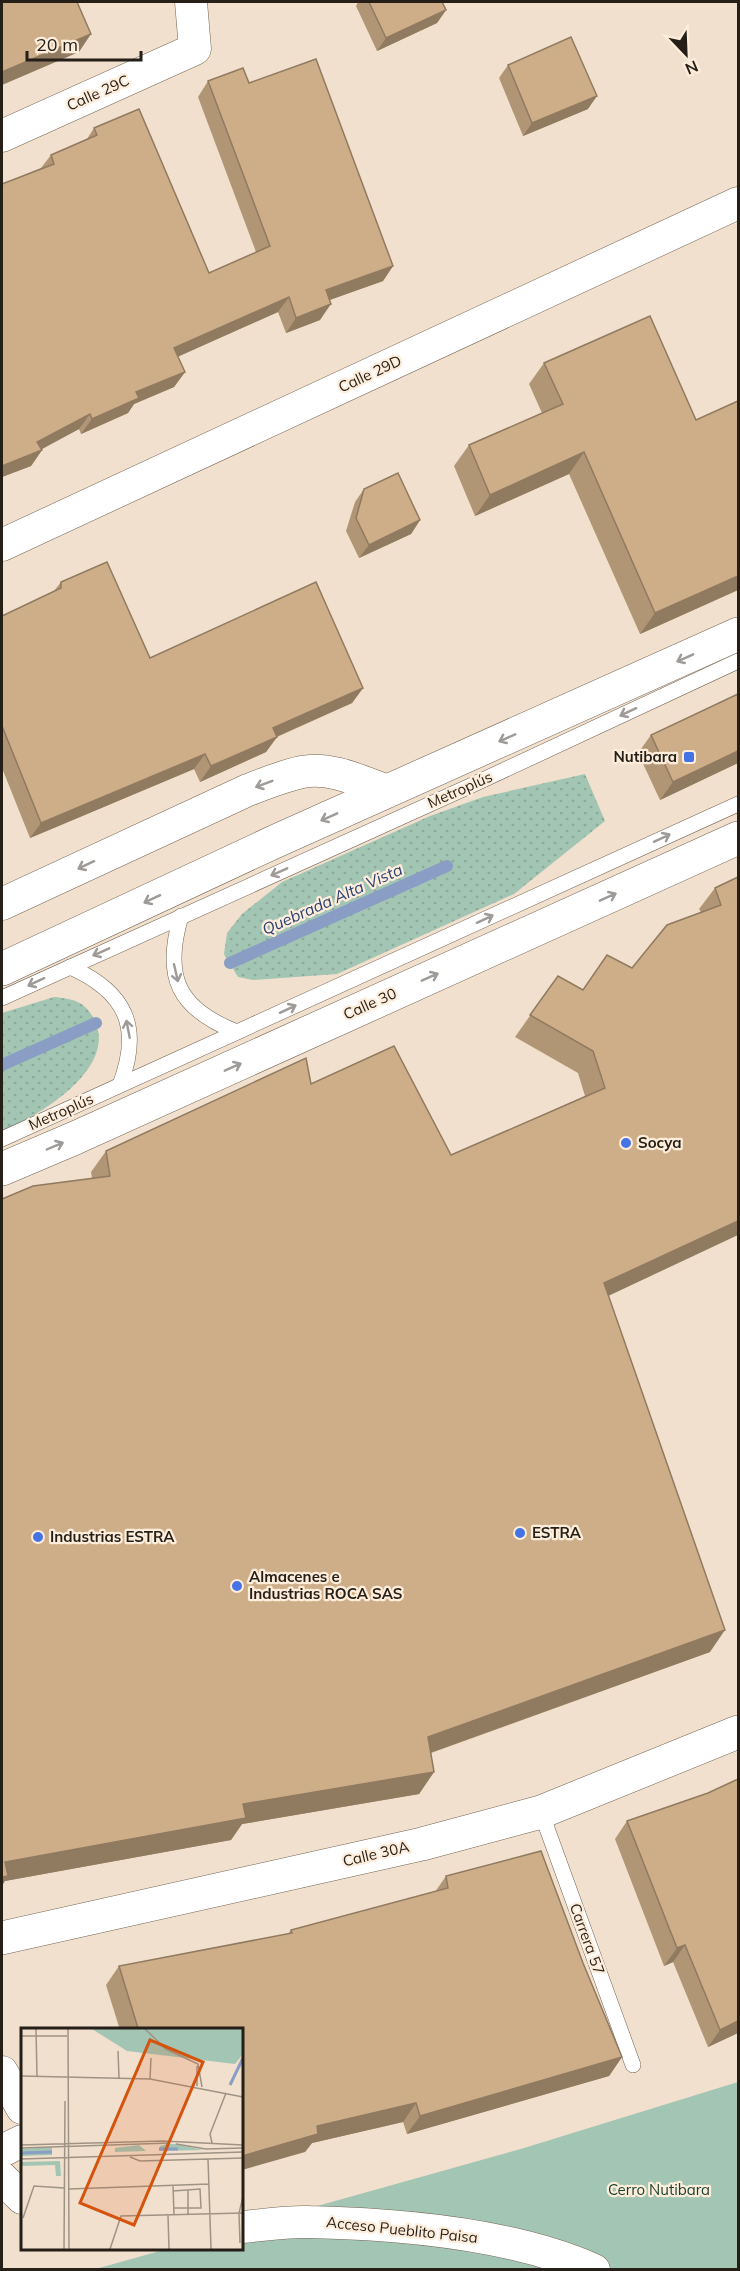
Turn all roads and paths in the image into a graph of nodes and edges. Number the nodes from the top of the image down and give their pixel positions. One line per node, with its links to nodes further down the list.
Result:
1 (191, 2): 2 (street, Calle 29C)
2 (2, 136)
3 (738, 203): 4 (street, Calle 29D)
4 (2, 545)
5 (738, 634): 7 (main road, one-way to 7)
6 (738, 661): 11 (lane, Metroplús, one-way to 11)
7 (388, 791): 10 (street, one-way to 10); 13 (main road, one-way to 13)
8 (738, 804): 15 (lane, Metroplús, one-way to 8)
9 (738, 838): 18 (main road, Calle 30, one-way to 9)
10 (2, 904)
11 (180, 916): 12 (lane, Metroplús, one-way to 12); 15 (lane, one-way to 15)
12 (70, 966): 14 (lane, Metroplús, one-way to 14); 16 (lane, one-way to 12)
13 (2, 969)
14 (2, 998)
15 (237, 1032): 16 (lane, Metroplús)
16 (120, 1085): 17 (lane, Metroplús)
17 (2, 1139)
18 (2, 1169)
19 (738, 1732): 20 (main road, Calle 30A)
20 (541, 1812): 21 (main road, Calle 30A); 22 (lane, Carrera 57)
21 (2, 1938)
22 (633, 2065)
23 (2, 2072): 24 (street)
24 (21, 2106)
25 (21, 2142): 26 (street)
26 (2, 2151)
27 (2, 2178): 28 (street)
28 (21, 2197)
29 (243, 2228): 30 (street, Acceso Pueblito Paisa)
30 (594, 2270)

